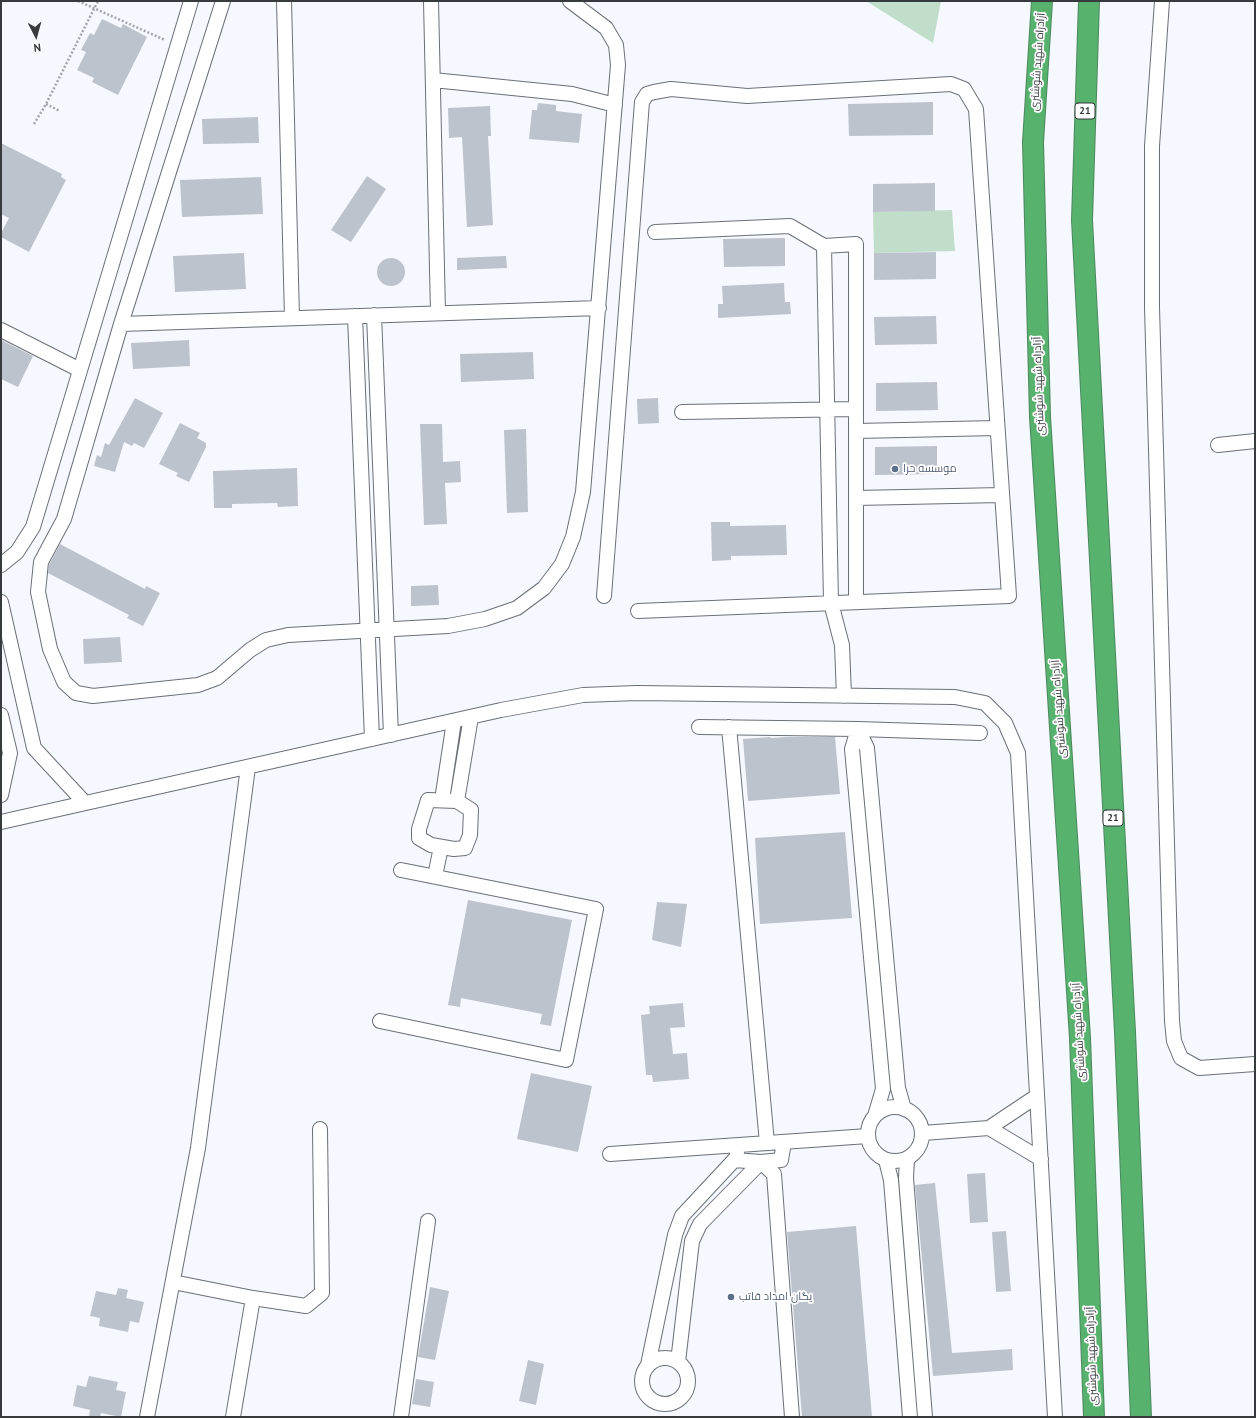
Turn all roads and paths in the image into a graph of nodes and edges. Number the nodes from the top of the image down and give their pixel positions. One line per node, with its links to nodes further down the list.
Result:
1 (78, 1): 11 (path)
2 (98, 1): 11 (path)
3 (191, 1): 27 (street)
4 (223, 1): 25 (street)
5 (284, 1): 24 (street)
6 (431, 1): 13 (street)
7 (570, 1): 15 (street)
8 (1042, 1): 94 (highway, آزادراه شهید شوشتری)
9 (1089, 1): 95 (highway, 21)
10 (1162, 1): 65 (street)
11 (94, 9): 12 (path); 14 (path)
12 (165, 40)
13 (433, 80): 15 (street); 21 (street)
14 (46, 104): 16 (path); 17 (path)
15 (615, 105): 20 (street)
16 (60, 111)
17 (34, 124)
18 (655, 232): 19 (street)
19 (824, 246): 28 (street); 29 (street)
20 (598, 308): 21 (street); 44 (street)
21 (438, 313): 22 (street)
22 (374, 315): 23 (street); 44 (street)
23 (355, 316): 24 (street); 43 (street)
24 (292, 318): 25 (street)
25 (121, 324): 43 (street)
26 (1, 330): 27 (street)
27 (80, 370): 37 (street)
28 (856, 409): 29 (street); 32 (street)
29 (827, 410): 30 (street); 41 (street)
30 (682, 412)
31 (997, 428): 32 (street); 35 (street); 38 (street)
32 (856, 431): 36 (street)
33 (1255, 441): 34 (street)
34 (1218, 445)
35 (1002, 495): 36 (street); 40 (street)
36 (856, 498): 40 (street)
37 (1, 565)
38 (604, 596)
39 (1, 602): 59 (street)
40 (856, 602): 41 (street)
41 (831, 603): 42 (street); 45 (street)
42 (638, 611)
43 (368, 630): 44 (street); 54 (street)
44 (386, 630): 53 (street)
45 (844, 696): 47 (street); 66 (street)
46 (1, 715): 56 (street)
47 (471, 717): 48 (street); 58 (street)
48 (454, 721): 53 (street); 57 (street)
49 (698, 727): 50 (street)
50 (729, 727): 51 (street); 74 (street)
51 (858, 729): 52 (street); 67 (street); 68 (street)
52 (980, 734)
53 (391, 735): 54 (street)
54 (372, 739): 55 (street)
55 (248, 767): 59 (street); 83 (street)
56 (1, 795)
57 (442, 800): 58 (street); 61 (street)
58 (457, 800): 61 (street)
59 (85, 803): 60 (street)
60 (1, 822)
61 (441, 847): 63 (street)
62 (401, 870): 63 (street)
63 (435, 876): 64 (street)
64 (380, 1021)
65 (1255, 1064)
66 (1037, 1096): 70 (street); 80 (street)
67 (904, 1109): 68 (street); 71 (street)
68 (875, 1116): 72 (street)
69 (320, 1128): 84 (street)
70 (989, 1128): 71 (street); 80 (street)
71 (923, 1133): 77 (street)
72 (868, 1136): 73 (street); 79 (street)
73 (784, 1142): 74 (street); 81 (street)
74 (767, 1143): 75 (street)
75 (739, 1145): 76 (street); 78 (street)
76 (610, 1154)
77 (907, 1159): 79 (street); 92 (street)
78 (734, 1160): 81 (street); 86 (street)
79 (886, 1160): 91 (street)
80 (1040, 1160): 93 (street)
81 (761, 1162): 85 (street); 90 (street)
82 (428, 1221): 89 (street)
83 (173, 1282): 84 (street); 87 (street)
84 (253, 1298): 88 (street)
85 (678, 1362): 86 (street); 86 (street)
86 (648, 1365)
87 (147, 1417)
88 (233, 1417)
89 (401, 1417)
90 (792, 1417)
91 (910, 1417)
92 (925, 1417)
93 (1055, 1417)
94 (1094, 1417)
95 (1141, 1417)

